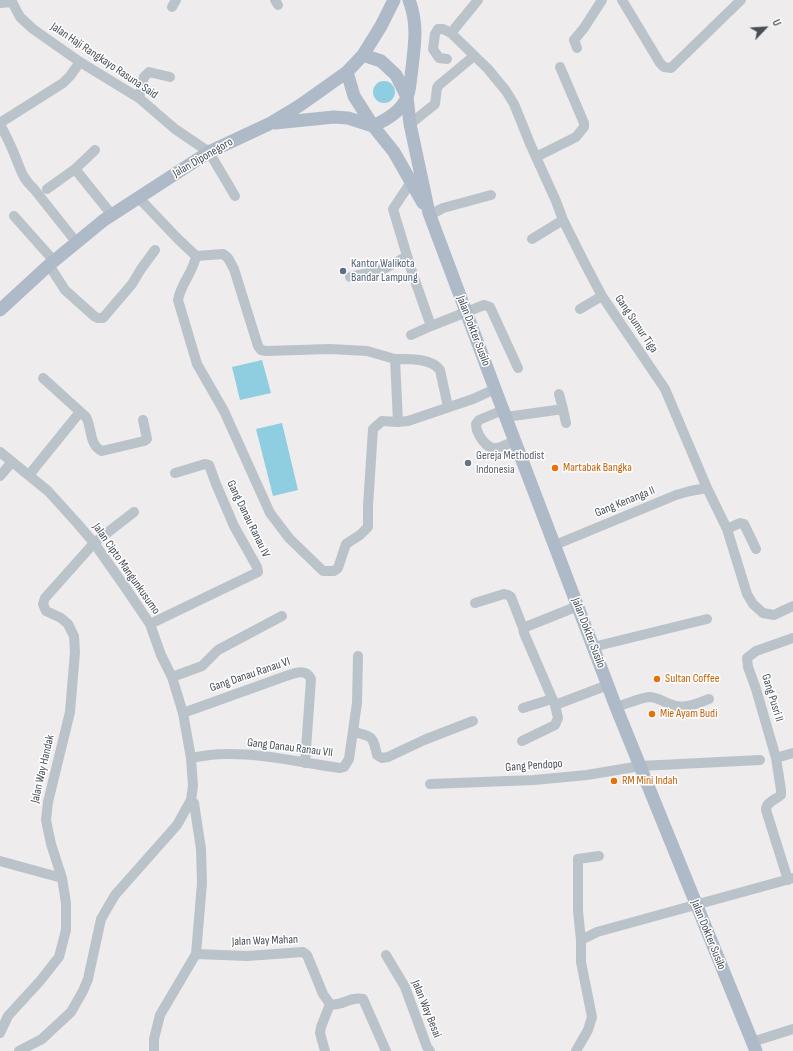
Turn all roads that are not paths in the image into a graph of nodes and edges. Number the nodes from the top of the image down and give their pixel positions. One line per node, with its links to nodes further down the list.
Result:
1 (394, 0): 11 (main road, Jalan Diponegoro)
2 (409, 0): 18 (main road)
3 (478, 0): 9 (street)
4 (602, 0): 10 (street)
5 (622, 0): 6 (street)
6 (741, 0)
7 (11, 1): 8 (street); 14 (street, Jalan Haji Rangkayo Rasuna Said)
8 (0, 3)
9 (451, 33): 12 (street, Gang Sumur Tiga); 13 (street)
10 (577, 48)
11 (363, 55): 16 (main road, Jalan Diponegoro); 18 (main road, Jalan Dokter Susilo)
12 (474, 56): 22 (street); 26 (street, Gang Sumur Tiga)
13 (446, 58)
14 (80, 62): 19 (street, Jalan Haji Rangkayo Rasuna Said); 20 (street)
15 (560, 67): 26 (street)
16 (347, 72): 21 (main road, Jalan Diponegoro); 23 (main road, Jalan Dokter Susilo)
17 (170, 77): 19 (street)
18 (407, 97): 22 (main road, Jalan Dokter Susilo); 23 (main road)
19 (139, 98): 25 (street, Jalan Haji Rangkayo Rasuna Said)
20 (0, 124): 38 (street)
21 (269, 124): 23 (main road); 25 (main road, Jalan Diponegoro)
22 (410, 124): 33 (main road, Jalan Dokter Susilo)
23 (373, 126): 28 (main road, Jalan Dokter Susilo)
24 (95, 150): 27 (street)
25 (209, 152): 31 (street); 32 (main road, Jalan Diponegoro)
26 (536, 157): 36 (street, Gang Sumur Tiga)
27 (75, 169): 29 (street); 34 (street)
28 (410, 182): 33 (main road, Jalan Dokter Susilo); 41 (street)
29 (47, 189)
30 (491, 195): 33 (street)
31 (235, 196)
32 (138, 197): 34 (main road, Jalan Diponegoro); 40 (street)
33 (429, 214): 47 (main road, Jalan Dokter Susilo)
34 (112, 215): 38 (main road, Jalan Diponegoro)
35 (14, 216): 42 (street)
36 (563, 220): 37 (street); 44 (street, Gang Sumur Tiga)
37 (532, 239)
38 (77, 243): 42 (main road, Jalan Diponegoro)
39 (155, 250): 42 (street)
40 (196, 256): 50 (street); 60 (street)
41 (407, 256): 43 (street); 48 (street)
42 (52, 263): 46 (main road, Jalan Diponegoro)
43 (350, 277)
44 (602, 296): 45 (street); 68 (street, Gang Sumur Tiga)
45 (580, 309)
46 (0, 310)
47 (466, 313): 48 (street); 51 (street); 53 (main road, Jalan Dokter Susilo)
48 (431, 326): 49 (street)
49 (411, 334)
50 (396, 359): 55 (street); 60 (street)
51 (518, 368)
52 (43, 378): 57 (street)
53 (495, 389): 55 (street); 58 (main road, Jalan Dokter Susilo)
54 (559, 394): 56 (street)
55 (448, 407): 60 (street)
56 (563, 409): 58 (street); 61 (street)
57 (80, 412): 59 (street); 66 (street)
58 (504, 414): 62 (main road, Jalan Dokter Susilo); 62 (street)
59 (143, 420)
60 (398, 422)
61 (566, 423)
62 (515, 441): 72 (main road, Jalan Dokter Susilo)
63 (0, 452): 64 (street, Jalan Cipto Mangunkusumo)
64 (12, 462): 66 (street, Jalan Cipto Mangunkusumo); 67 (street)
65 (175, 473): 79 (street, Gang Danau Ranau IV)
66 (29, 475): 71 (street, Jalan Cipto Mangunkusumo)
67 (0, 476)
68 (707, 488): 70 (street, Gang Sumur Tiga); 72 (street, Gang Kenanga II)
69 (134, 512): 71 (street)
70 (727, 529): 73 (street); 76 (street, Gang Sumur Tiga)
71 (94, 543): 79 (street, Jalan Cipto Mangunkusumo); 104 (street, Jalan Way Handak)
72 (555, 546): 75 (main road, Jalan Dokter Susilo)
73 (756, 549)
74 (475, 603): 80 (street)
75 (578, 606): 80 (street); 82 (main road, Jalan Dokter Susilo)
76 (793, 606)
77 (282, 616): 84 (street)
78 (707, 619): 82 (street)
79 (150, 624): 84 (street, Jalan Cipto Mangunkusumo)
80 (523, 628): 87 (street)
81 (793, 638): 96 (street, Gang Pusri II)
82 (593, 647): 85 (main road, Jalan Dokter Susilo)
83 (358, 656): 92 (street, Gang Danau Ranau VII)
84 (172, 677): 90 (street, Jalan Cipto Mangunkusumo)
85 (608, 685): 87 (street); 88 (main road, Jalan Dokter Susilo)
86 (709, 698): 88 (street)
87 (553, 702): 89 (street); 93 (street)
88 (616, 707): 99 (main road, Jalan Dokter Susilo)
89 (523, 708)
90 (183, 713): 95 (street, Jalan Cipto Mangunkusumo); 98 (street, Gang Danau Ranau VI)
91 (473, 721): 92 (street)
92 (353, 732): 98 (street, Gang Danau Ranau VII)
93 (522, 741)
94 (793, 753): 96 (street)
95 (191, 758): 98 (street, Gang Danau Ranau VII); 101 (street, Jalan Cipto Mangunkusumo)
96 (776, 758): 105 (street, Gang Pusri II)
97 (760, 760): 99 (street, Gang Pendopo)
98 (305, 763)
99 (640, 766): 100 (street, Gang Pendopo); 106 (main road, Jalan Dokter Susilo)
100 (430, 784)
101 (191, 800): 108 (street); 114 (street, Jalan Cipto Mangunkusumo)
102 (599, 856): 107 (street)
103 (0, 861): 104 (street)
104 (62, 878): 112 (street, Jalan Way Handak)
105 (790, 879): 106 (street, Gang Pusri II)
106 (696, 905): 107 (street, Gang Pusri II); 113 (main road, Jalan Dokter Susilo)
107 (581, 940): 119 (street)
108 (196, 954): 110 (street, Jalan Way Mahan); 115 (street)
109 (386, 955): 118 (street, Jalan Way Besai)
110 (330, 1004): 116 (street); 117 (street)
111 (793, 1029): 113 (street)
112 (0, 1033)
113 (754, 1046)
114 (19, 1051)
115 (154, 1051)
116 (324, 1051)
117 (386, 1051)
118 (430, 1051)
119 (576, 1051)

